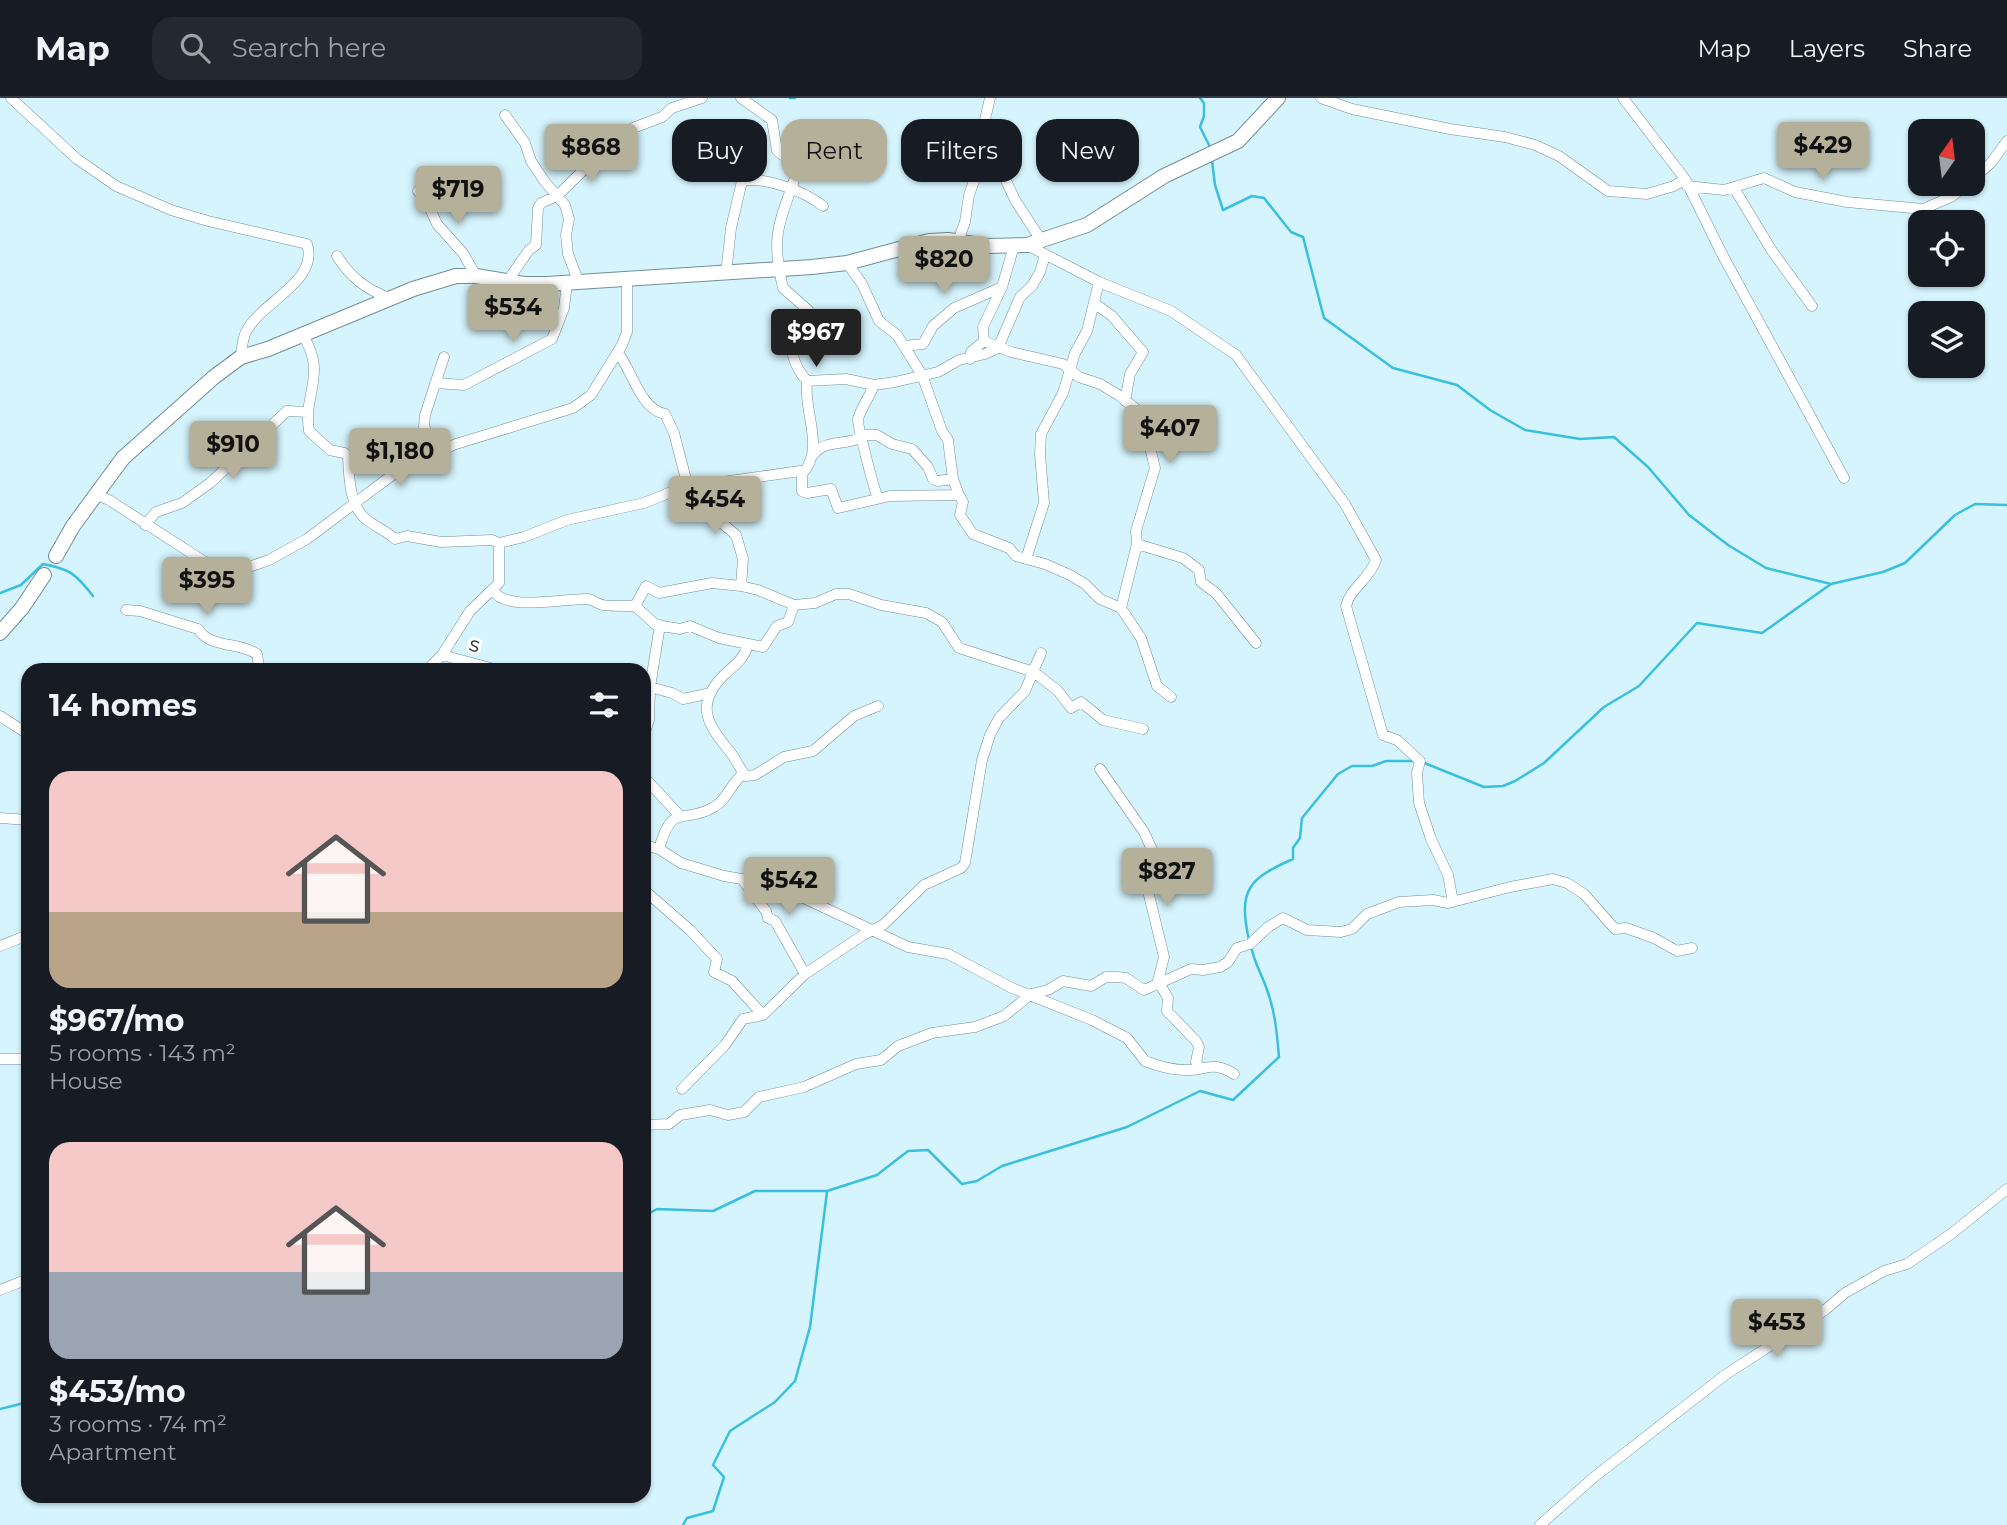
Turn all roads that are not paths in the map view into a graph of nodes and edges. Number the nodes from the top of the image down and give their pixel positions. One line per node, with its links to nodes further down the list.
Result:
1 (11, 98): 43 (street)
2 (702, 98): 20 (street)
3 (741, 98): 19 (street)
4 (990, 98): 11 (street)
5 (1278, 98): 24 (street)
6 (1321, 98): 16 (street)
7 (1623, 98): 9 (street)
8 (1635, 98): 9 (street)
9 (1632, 110): 16 (street)
10 (505, 115): 20 (street)
11 (985, 119)
12 (2007, 141): 13 (street)
13 (1985, 168)
14 (974, 182): 23 (street)
15 (1007, 182): 24 (street)
16 (1686, 182): 17 (street); 57 (street)
17 (1734, 188): 21 (street); 37 (street)
18 (418, 191): 29 (street)
19 (791, 191): 22 (street); 27 (street); 28 (street)
20 (557, 196): 31 (street); 33 (street)
21 (1952, 196)
22 (823, 206)
23 (958, 241): 24 (street); 26 (street)
24 (1032, 246): 32 (street); 34 (street); 41 (street)
25 (338, 256): 35 (street)
26 (847, 263): 27 (street); 40 (street)
27 (779, 270): 28 (street); 48 (street)
28 (726, 274): 30 (street)
29 (476, 276): 31 (street); 35 (street)
30 (627, 278): 33 (street); 42 (street)
31 (507, 282): 33 (street)
32 (1099, 282): 36 (street); 105 (street)
33 (573, 283): 49 (street)
34 (1002, 287): 39 (street); 40 (street)
35 (389, 298): 38 (street)
36 (1094, 303): 46 (street); 51 (street)
37 (1812, 306)
38 (302, 334): 43 (street); 52 (street)
39 (984, 341): 41 (street); 45 (street)
40 (904, 346): 47 (street)
41 (998, 348): 45 (street); 46 (street)
42 (618, 353): 54 (street); 60 (street)
43 (241, 356): 61 (street)
44 (444, 357): 49 (street)
45 (971, 359): 47 (street)
46 (1070, 368): 51 (street); 69 (street)
47 (922, 376): 50 (street); 58 (street)
48 (807, 381): 50 (street); 55 (street)
49 (435, 383): 54 (street)
50 (874, 384): 53 (street)
51 (1125, 401): 67 (street)
52 (308, 412): 64 (street); 65 (street)
53 (860, 437): 55 (street); 58 (street); 63 (street)
54 (439, 452): 64 (street)
55 (814, 454): 56 (street)
56 (802, 474): 59 (street); 63 (street)
57 (1844, 478)
58 (953, 479): 62 (street)
59 (706, 486): 60 (street); 71 (street)
60 (688, 487): 66 (street)
61 (95, 494): 65 (street); 68 (street)
62 (959, 495): 63 (street); 69 (street)
63 (878, 498)
64 (356, 505): 65 (street); 66 (street)
65 (145, 525)
66 (499, 543): 72 (street)
67 (1137, 544): 75 (street); 79 (street)
68 (56, 556): 70 (street)
69 (1026, 559): 75 (street)
70 (44, 575): 78 (street)
71 (741, 586): 73 (street); 74 (street)
72 (493, 591): 73 (street); 82 (street)
73 (635, 606): 77 (street)
74 (794, 606): 80 (street); 86 (street)
75 (1121, 608): 90 (street)
76 (126, 610): 83 (street)
77 (660, 625): 80 (street); 87 (street)
78 (0, 633)
79 (1256, 643)
80 (748, 645): 89 (street)
81 (1041, 653): 86 (street)
82 (442, 655): 84 (street); 85 (street, s)
83 (258, 663)
84 (434, 663)
85 (472, 663)
86 (1034, 672): 93 (street); 106 (street)
87 (651, 681)
88 (651, 687): 89 (street)
89 (711, 692): 96 (street)
90 (1171, 697)
91 (877, 706): 96 (street)
92 (0, 716): 94 (street)
93 (1143, 729)
94 (21, 730)
95 (1100, 769): 111 (street)
96 (743, 774): 98 (street)
97 (651, 785): 98 (street)
98 (680, 816): 102 (street)
99 (0, 818): 100 (street)
100 (21, 820)
101 (651, 847): 102 (street)
102 (659, 849): 103 (street)
103 (742, 878): 106 (street); 110 (street)
104 (651, 897): 113 (street)
105 (1453, 902): 109 (street); 111 (street)
106 (873, 929): 110 (street); 112 (street)
107 (21, 938): 108 (street)
108 (0, 946)
109 (1692, 948)
110 (805, 974): 113 (street)
111 (1159, 985): 112 (street); 116 (street)
112 (1031, 994): 116 (street); 119 (street)
113 (763, 1014): 118 (street)
114 (0, 1059): 115 (street)
115 (21, 1059)
116 (1199, 1067): 117 (street)
117 (1234, 1074)
118 (682, 1089)
119 (651, 1125)
120 (2007, 1189): 123 (street)
121 (21, 1282): 122 (street)
122 (0, 1290)
123 (1550, 1516): 124 (street); 125 (street)
124 (1540, 1525)
125 (1557, 1525)

